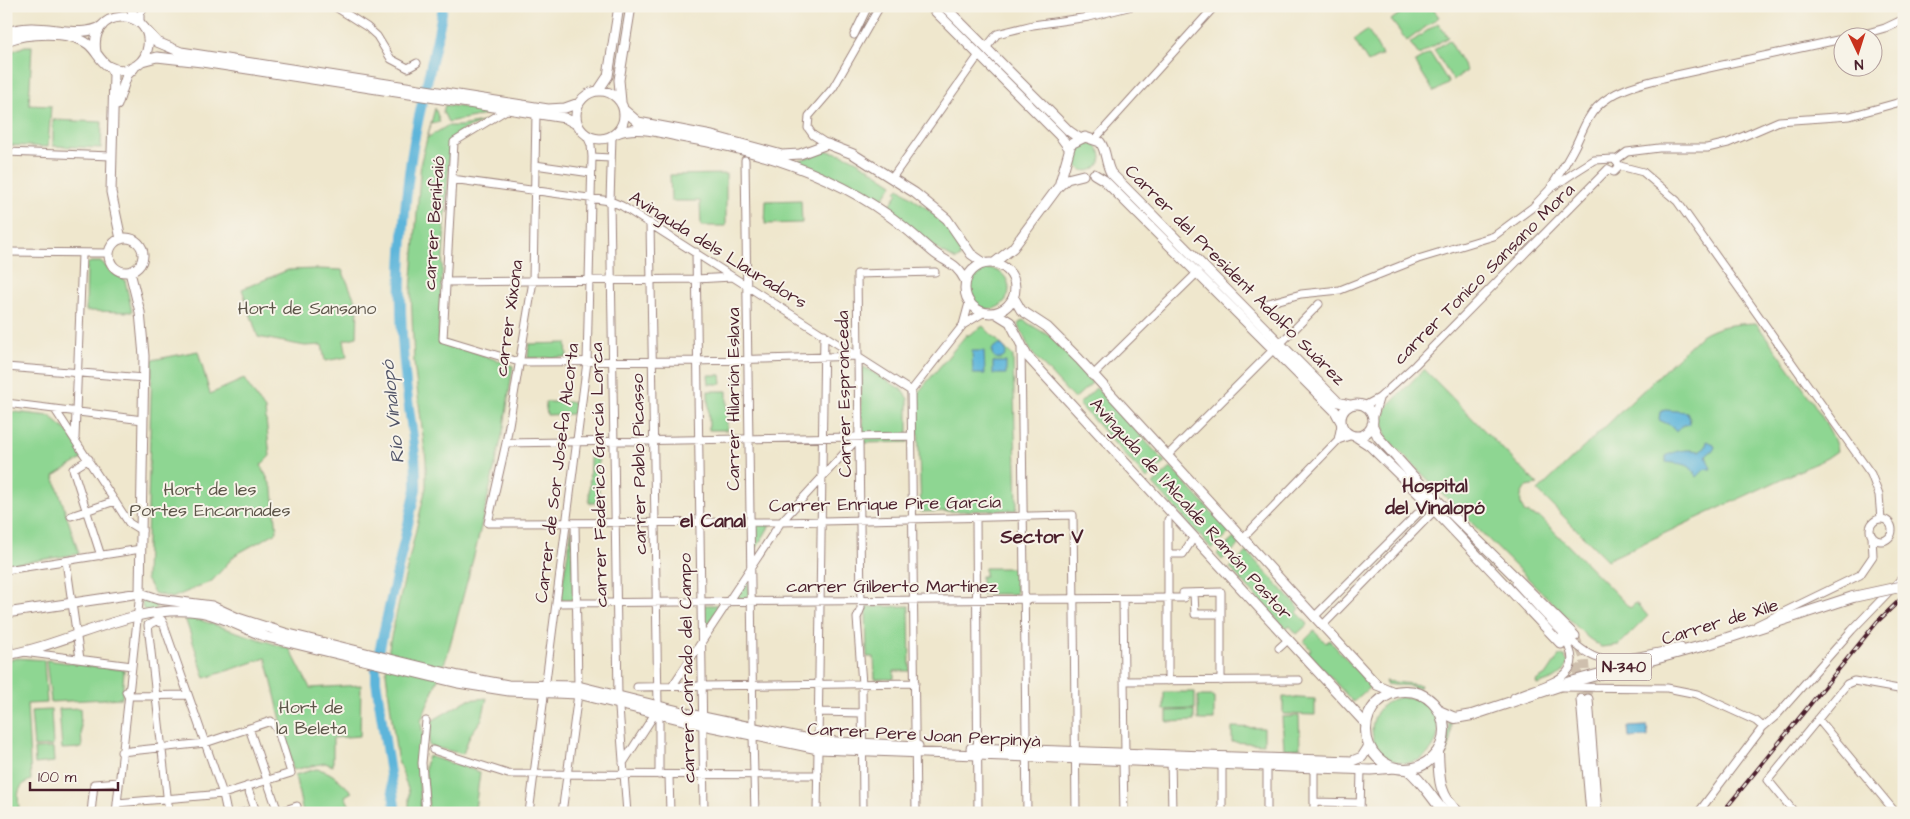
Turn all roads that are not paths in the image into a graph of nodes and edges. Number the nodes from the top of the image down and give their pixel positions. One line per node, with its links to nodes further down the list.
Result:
1 (121, 6): 13 (main road)
2 (131, 6): 15 (main road)
3 (146, 6): 15 (street)
4 (334, 6): 25 (street)
5 (619, 6): 28 (main road)
6 (631, 6): 32 (main road)
7 (868, 6): 19 (street)
8 (880, 6): 41 (street)
9 (930, 6): 23 (main road)
10 (944, 6): 23 (main road)
11 (1132, 6): 23 (street)
12 (1215, 6): 40 (street)
13 (113, 18): 15 (main road); 16 (main road)
14 (1904, 19): 17 (street)
15 (139, 24): 24 (main road); 27 (main road)
16 (102, 26): 18 (main road); 22 (main road)
17 (1882, 29)
18 (6, 33)
19 (854, 36)
20 (6, 41): 22 (main road)
21 (1832, 41): 59 (street)
22 (96, 52): 26 (main road)
23 (983, 52): 39 (main road); 42 (main road); 56 (street)
24 (139, 63): 26 (main road); 27 (main road); 35 (main road)
25 (418, 63)
26 (110, 67): 35 (main road)
27 (402, 89): 29 (main road)
28 (598, 91): 31 (main road); 32 (main road)
29 (447, 96): 31 (main road); 33 (main road)
30 (1904, 100): 50 (street)
31 (579, 103): 36 (main road)
32 (622, 106): 37 (main road); 41 (main road)
33 (508, 109): 34 (main road); 57 (street, carrer Benifaió)
34 (536, 114): 36 (main road); 51 (street, carrer Xixona)
35 (114, 115): 44 (main road)
36 (578, 126): 38 (main road)
37 (615, 134): 38 (main road); 46 (street, carrer Federico García Lorca); 80 (main road)
38 (588, 136): 45 (street, Carrer de Sor Josefa Alcorta)
39 (1079, 138): 40 (main road); 42 (main road)
40 (1095, 138): 47 (main road)
41 (827, 144): 56 (main road)
42 (1069, 148): 48 (main road)
43 (6, 152): 44 (street)
44 (111, 156): 64 (main road)
45 (592, 158): 46 (street); 53 (street, Carrer de Sor Josefa Alcorta)
46 (610, 158): 62 (street, carrer Federico García Lorca)
47 (1106, 158): 54 (main road); 94 (main road, Carrer del President Adolfo Suárez)
48 (1067, 159): 55 (main road); 58 (main road)
49 (745, 160): 84 (street, Carrer Hilarión Eslava)
50 (1615, 162): 52 (street); 52 (street); 59 (street); 140 (street)
51 (535, 165): 53 (street); 60 (street, carrer Xixona)
52 (1608, 169): 108 (street, carrer Tonico Sansano Mora)
53 (591, 173): 61 (street, Carrer de Sor Josefa Alcorta)
54 (1094, 174): 55 (main road); 74 (main road, Carrer del President Adolfo Suárez)
55 (1082, 175): 58 (main road)
56 (892, 178): 70 (main road)
57 (452, 179): 60 (street, Avinguda dels Llauradors); 83 (street, carrer Benifaió)
58 (1059, 186): 65 (main road)
59 (1550, 189): 87 (street)
60 (535, 190): 61 (street, Avinguda dels Llauradors); 81 (street, carrer Xixona)
61 (591, 198): 62 (street, Avinguda dels Llauradors); 82 (street, Carrer de Sor Josefa Alcorta)
62 (610, 201): 63 (street, Avinguda dels Llauradors); 78 (street, carrer Federico García Lorca)
63 (650, 223): 67 (street, Avinguda dels Llauradors); 79 (street, carrer Pablo Picasso)
64 (121, 239): 68 (main road); 72 (main road)
65 (1013, 248): 71 (main road); 75 (main road)
66 (6, 252): 69 (street)
67 (696, 252): 76 (street, Avinguda dels Llauradors); 77 (street, carrer Conrado del Campo)
68 (109, 253): 69 (street); 72 (main road)
69 (82, 255): 104 (street)
70 (984, 263): 71 (main road); 80 (main road)
71 (994, 263): 75 (main road)
72 (130, 272): 106 (main road)
73 (935, 272): 95 (street, Carrer Espronceda)
74 (1198, 272): 94 (main road, Carrer del President Adolfo Suárez); 105 (street)
75 (1010, 274): 85 (main road)
76 (732, 277): 77 (street); 84 (street, Avinguda dels Llauradors)
77 (696, 279): 79 (street); 102 (street, carrer Conrado del Campo)
78 (611, 280): 79 (street); 82 (street); 100 (street, carrer Federico García Lorca)
79 (651, 280): 101 (street, carrer Pablo Picasso)
80 (966, 280): 86 (main road)
81 (532, 281): 82 (street); 83 (street); 98 (street, carrer Xixona)
82 (590, 281): 99 (street, Carrer de Sor Josefa Alcorta)
83 (445, 282): 98 (street, carrer Benifaió)
84 (748, 285): 92 (street, Avinguda dels Llauradors); 97 (street, Carrer Hilarión Eslava)
85 (1014, 298): 90 (main road); 105 (main road, Avinguda de l'Alcalde Ramón Pastor)
86 (970, 303): 89 (main road); 91 (street)
87 (1265, 304)
88 (1319, 304): 94 (street)
89 (983, 313): 90 (main road); 91 (street)
90 (997, 314): 93 (main road, Avinguda de l'Alcalde Ramón Pastor)
91 (963, 325): 107 (street)
92 (824, 334): 95 (street, Avinguda dels Llauradors); 96 (street)
93 (1021, 346): 137 (street); 153 (main road, Avinguda de l'Alcalde Ramón Pastor)
94 (1277, 346): 110 (main road, Carrer del President Adolfo Suárez); 116 (main road, Carrer del President Adolfo Suárez); 129 (street)
95 (858, 356): 96 (street); 107 (street, Avinguda dels Llauradors); 119 (street, Carrer Espronceda)
96 (823, 358): 97 (street); 121 (street)
97 (748, 359): 102 (street); 122 (street, Carrer Hilarión Eslava)
98 (519, 362): 99 (street); 128 (street, carrer Xixona)
99 (587, 362): 100 (street); 126 (street, Carrer de Sor Josefa Alcorta)
100 (612, 362): 101 (street); 127 (street, carrer Federico García Lorca)
101 (652, 362): 102 (street); 124 (street, carrer Pablo Picasso)
102 (697, 362): 125 (street, carrer Conrado del Campo)
103 (6, 367): 104 (street)
104 (77, 372): 106 (street); 113 (street)
105 (1092, 376): 129 (main road, Avinguda de l'Alcalde Ramón Pastor)
106 (144, 378): 114 (main road)
107 (911, 391): 117 (street)
108 (1379, 398): 111 (street, carrer Tonico Sansano Mora); 115 (street)
109 (6, 403): 112 (street)
110 (1350, 405): 111 (main road); 116 (main road)
111 (1364, 406): 115 (main road)
112 (56, 410): 113 (street); 120 (street)
113 (76, 413): 114 (street); 120 (street)
114 (144, 420): 151 (main road)
115 (1372, 422): 118 (main road); 152 (main road)
116 (1341, 423): 118 (main road); 123 (street)
117 (911, 436): 119 (street); 139 (street)
118 (1353, 436): 123 (street); 133 (main road)
119 (859, 437): 121 (street); 131 (street); 141 (street, Carrer Espronceda)
120 (75, 438): 130 (street)
121 (822, 438): 122 (street); 131 (street)
122 (748, 440): 125 (street); 143 (street, Carrer Hilarión Eslava)
123 (1338, 440): 155 (street)
124 (654, 441): 125 (street); 127 (street); 146 (street, carrer Pablo Picasso)
125 (699, 441): 147 (street, carrer Conrado del Campo)
126 (578, 442): 127 (street); 128 (street); 150 (street, Carrer de Sor Josefa Alcorta)
127 (614, 442): 145 (street, carrer Federico García Lorca)
128 (506, 443): 149 (street, carrer Xixona)
129 (1167, 456): 155 (main road, Avinguda de l'Alcalde Ramón Pastor)
130 (88, 459): 132 (street); 135 (street)
131 (822, 478): 144 (street); 148 (street)
132 (115, 501): 135 (street); 151 (street)
133 (1428, 503): 134 (main road); 188 (street)
134 (1435, 510): 156 (main road); 190 (street)
135 (86, 511): 136 (street); 159 (street)
136 (71, 516)
137 (1025, 516): 138 (street, Carrer Enrique Pire García); 169 (street, Carrer Enrique Pire García); 173 (street)
138 (976, 518): 139 (street, Carrer Enrique Pire García); 172 (street)
139 (913, 519): 141 (street, Carrer Enrique Pire García); 171 (street)
140 (1881, 519): 154 (street); 154 (street)
141 (860, 520): 144 (street, Carrer Enrique Pire García); 175 (street, Carrer Espronceda)
142 (1168, 520): 158 (street)
143 (749, 521): 147 (street, Carrer Enrique Pire García); 148 (street, Carrer Enrique Pire García); 161 (street, Carrer Hilarión Eslava)
144 (821, 521): 148 (street, Carrer Enrique Pire García); 174 (street)
145 (615, 522): 146 (street, Carrer Enrique Pire García); 150 (street, Carrer Enrique Pire García); 182 (street, carrer Federico García Lorca)
146 (655, 522): 147 (street, Carrer Enrique Pire García); 183 (street, carrer Pablo Picasso)
147 (700, 522): 177 (street, carrer Conrado del Campo)
148 (781, 522): 161 (street)
149 (488, 523): 150 (street, Carrer Enrique Pire García)
150 (571, 524): 180 (street, Carrer de Sor Josefa Alcorta); 181 (street)
151 (142, 531): 157 (main road)
152 (1468, 533): 194 (main road); 199 (street)
153 (1194, 537): 158 (street); 195 (main road, Avinguda de l'Alcalde Ramón Pastor)
154 (1872, 537): 191 (street)
155 (1243, 538): 188 (main road, Avinguda de l'Alcalde Ramón Pastor)
156 (1469, 545): 198 (main road); 228 (street)
157 (141, 550): 159 (street); 165 (main road)
158 (1168, 554): 167 (street)
159 (101, 556): 160 (street)
160 (66, 561): 162 (street); 176 (street)
161 (750, 567): 178 (street); 179 (street, Carrer Hilarión Eslava)
162 (6, 570)
163 (1904, 576): 236 (street)
164 (1904, 586): 191 (highway, Carrer de Xile / N-340, bridge)
165 (140, 593): 168 (main road); 176 (main road); 187 (street)
166 (1194, 593): 167 (street, carrer Gilberto Martínez); 186 (street); 186 (street, carrer Gilberto Martínez)
167 (1171, 598): 170 (street, carrer Gilberto Martínez); 207 (street)
168 (158, 599): 185 (main road); 196 (main road)
169 (1074, 599): 170 (street, carrer Gilberto Martínez); 173 (street, carrer Gilberto Martínez); 250 (street)
170 (1123, 599): 209 (street)
171 (914, 600): 172 (street, carrer Gilberto Martínez); 175 (street, carrer Gilberto Martínez); 210 (street)
172 (976, 600): 173 (street, carrer Gilberto Martínez); 246 (street)
173 (1026, 600): 249 (street)
174 (820, 601): 175 (street, carrer Gilberto Martínez); 179 (street, carrer Gilberto Martínez); 211 (street)
175 (861, 601): 212 (street, Carrer Espronceda)
176 (72, 602): 184 (main road); 193 (street)
177 (701, 602): 178 (street, carrer Gilberto Martínez); 183 (street, carrer Gilberto Martínez); 197 (street, carrer Conrado del Campo)
178 (728, 602): 179 (street, carrer Gilberto Martínez); 197 (street)
179 (751, 602): 215 (street, Carrer Hilarión Eslava)
180 (558, 603): 181 (street, carrer Gilberto Martínez); 219 (street, Carrer de Sor Josefa Alcorta)
181 (577, 603): 182 (street, carrer Gilberto Martínez); 220 (street)
182 (616, 603): 183 (street, carrer Gilberto Martínez); 226 (street, carrer Federico García Lorca)
183 (657, 603): 216 (street, carrer Pablo Picasso)
184 (6, 612)
185 (154, 614): 187 (main road); 189 (street); 196 (main road)
186 (1221, 614): 208 (street)
187 (138, 616): 193 (main road); 205 (street)
188 (1314, 617): 190 (main road, Avinguda de l'Alcalde Ramón Pastor)
189 (164, 624): 223 (street); 224 (street)
190 (1322, 626): 222 (main road, Avinguda de l'Alcalde Ramón Pastor)
191 (1747, 632): 199 (highway, Carrer de Xile / N-340)
192 (6, 633): 202 (street)
193 (76, 634): 201 (main road); 203 (street)
194 (1575, 636)
195 (1289, 639): 200 (street); 235 (main road, Avinguda de l'Alcalde Ramón Pastor)
196 (299, 641): 219 (main road, Carrer Pere Joan Perpinyà)
197 (702, 642): 213 (street); 214 (street, carrer Conrado del Campo)
198 (1561, 644)
199 (1709, 644): 218 (highway, Carrer de Xile / N-340)
200 (1279, 648)
201 (20, 652): 202 (main road); 203 (street)
202 (8, 654)
203 (80, 659): 204 (street)
204 (121, 664): 205 (street); 225 (street)
205 (132, 666): 225 (street)
206 (1299, 680): 208 (street)
207 (1168, 681): 208 (street); 209 (street)
208 (1221, 681)
209 (1124, 682): 251 (street)
210 (915, 683): 212 (street); 244 (street)
211 (819, 684): 212 (street); 215 (street); 230 (street)
212 (862, 684): 231 (street, Carrer Espronceda)
213 (673, 685): 214 (street); 216 (street)
214 (702, 685): 215 (street); 234 (street, carrer Conrado del Campo)
215 (752, 685): 238 (street, Carrer Hilarión Eslava)
216 (658, 686): 217 (street); 227 (street, carrer Pablo Picasso)
217 (637, 687)
218 (1558, 687): 228 (highway, Carrer de Xile / N-340); 236 (street)
219 (546, 689): 220 (main road, Carrer Pere Joan Perpinyà); 260 (street, Carrer de Sor Josefa Alcorta)
220 (578, 690): 226 (main road, Carrer Pere Joan Perpinyà); 261 (street)
221 (1904, 690): 232 (street)
222 (1394, 692): 229 (highway, N-340); 235 (highway)
223 (158, 695): 224 (street); 225 (street); 243 (street)
224 (188, 695): 239 (street)
225 (128, 696): 248 (street)
226 (618, 699): 227 (main road, Carrer Pere Joan Perpinyà); 255 (street, carrer Federico García Lorca)
227 (658, 710): 234 (main road, Carrer Pere Joan Perpinyà); 255 (street); 263 (street, carrer Pablo Picasso)
228 (1486, 710): 229 (highway, Carrer de Xile / N-340)
229 (1439, 711): 247 (highway)
230 (818, 712): 231 (street); 240 (street)
231 (862, 713): 242 (street, Carrer Espronceda)
232 (1818, 719): 278 (street); 308 (street)
233 (426, 721): 284 (street)
234 (703, 721): 238 (main road, Carrer Pere Joan Perpinyà); 265 (street, carrer Conrado del Campo)
235 (1366, 724): 241 (highway)
236 (1763, 727): 307 (street)
237 (249, 728): 239 (street); 268 (street); 268 (street)
238 (753, 732): 240 (main road, Carrer Pere Joan Perpinyà); 266 (street, Carrer Hilarión Eslava)
239 (205, 743): 243 (street); 271 (street)
240 (818, 745): 242 (main road, Carrer Pere Joan Perpinyà); 267 (street)
241 (1369, 746): 254 (main road, Carrer Pere Joan Perpinyà); 257 (highway)
242 (863, 747): 244 (main road, Carrer Pere Joan Perpinyà); 292 (street, Carrer Espronceda)
243 (163, 748): 248 (street); 272 (street)
244 (916, 749): 246 (main road, Carrer Pere Joan Perpinyà); 293 (street)
245 (433, 750): 260 (street)
246 (977, 751): 249 (main road, Carrer Pere Joan Perpinyà); 294 (street)
247 (1438, 751): 259 (highway); 304 (highway)
248 (121, 752): 269 (street)
249 (1027, 753): 250 (main road, Carrer Pere Joan Perpinyà); 295 (street)
250 (1076, 755): 251 (main road, Carrer Pere Joan Perpinyà); 296 (street)
251 (1124, 757): 252 (main road, Carrer Pere Joan Perpinyà); 297 (street)
252 (1171, 759): 253 (main road, Carrer Pere Joan Perpinyà); 298 (street)
253 (1222, 761): 254 (main road, Carrer Pere Joan Perpinyà); 299 (street)
254 (1267, 762): 256 (main road, Carrer Pere Joan Perpinyà); 300 (street)
255 (623, 763): 262 (street, carrer Federico García Lorca)
256 (1314, 768): 258 (main road, Carrer Pere Joan Perpinyà); 273 (street)
257 (1395, 768): 258 (main road, Carrer Pere Joan Perpinyà); 259 (highway)
258 (1361, 769): 275 (street)
259 (1407, 769): 303 (highway)
260 (534, 774): 261 (street); 285 (street, Carrer de Sor Josefa Alcorta)
261 (568, 774): 262 (street); 286 (street)
262 (624, 775): 263 (street); 287 (street, carrer Federico García Lorca)
263 (659, 775): 264 (street)
264 (669, 775): 265 (street); 288 (street)
265 (704, 775): 266 (street); 289 (street, carrer Conrado del Campo)
266 (754, 775): 267 (street); 290 (street, Carrer Hilarión Eslava)
267 (818, 775): 291 (street)
268 (267, 780): 270 (street); 277 (street)
269 (119, 782): 274 (street); 279 (street)
270 (247, 786): 271 (street); 283 (street)
271 (223, 794): 272 (street); 282 (street)
272 (168, 799): 274 (street); 281 (street)
273 (1314, 802): 275 (street); 301 (street)
274 (117, 803): 280 (street)
275 (1360, 803): 302 (street)
276 (297, 806): 277 (street)
277 (277, 812)
278 (1794, 812)
279 (91, 813)
280 (116, 813)
281 (169, 813)
282 (227, 813)
283 (241, 813)
284 (426, 813)
285 (528, 813)
286 (562, 813)
287 (627, 813)
288 (670, 813)
289 (704, 813)
290 (755, 813)
291 (817, 813)
292 (864, 813)
293 (916, 813)
294 (978, 813)
295 (1027, 813)
296 (1076, 813)
297 (1124, 813)
298 (1172, 813)
299 (1222, 813)
300 (1267, 813)
301 (1314, 813)
302 (1360, 813)
303 (1445, 813)
304 (1459, 813)
305 (1591, 813): 306 (main road)
306 (1597, 813)
307 (1698, 813)
308 (1896, 813)

